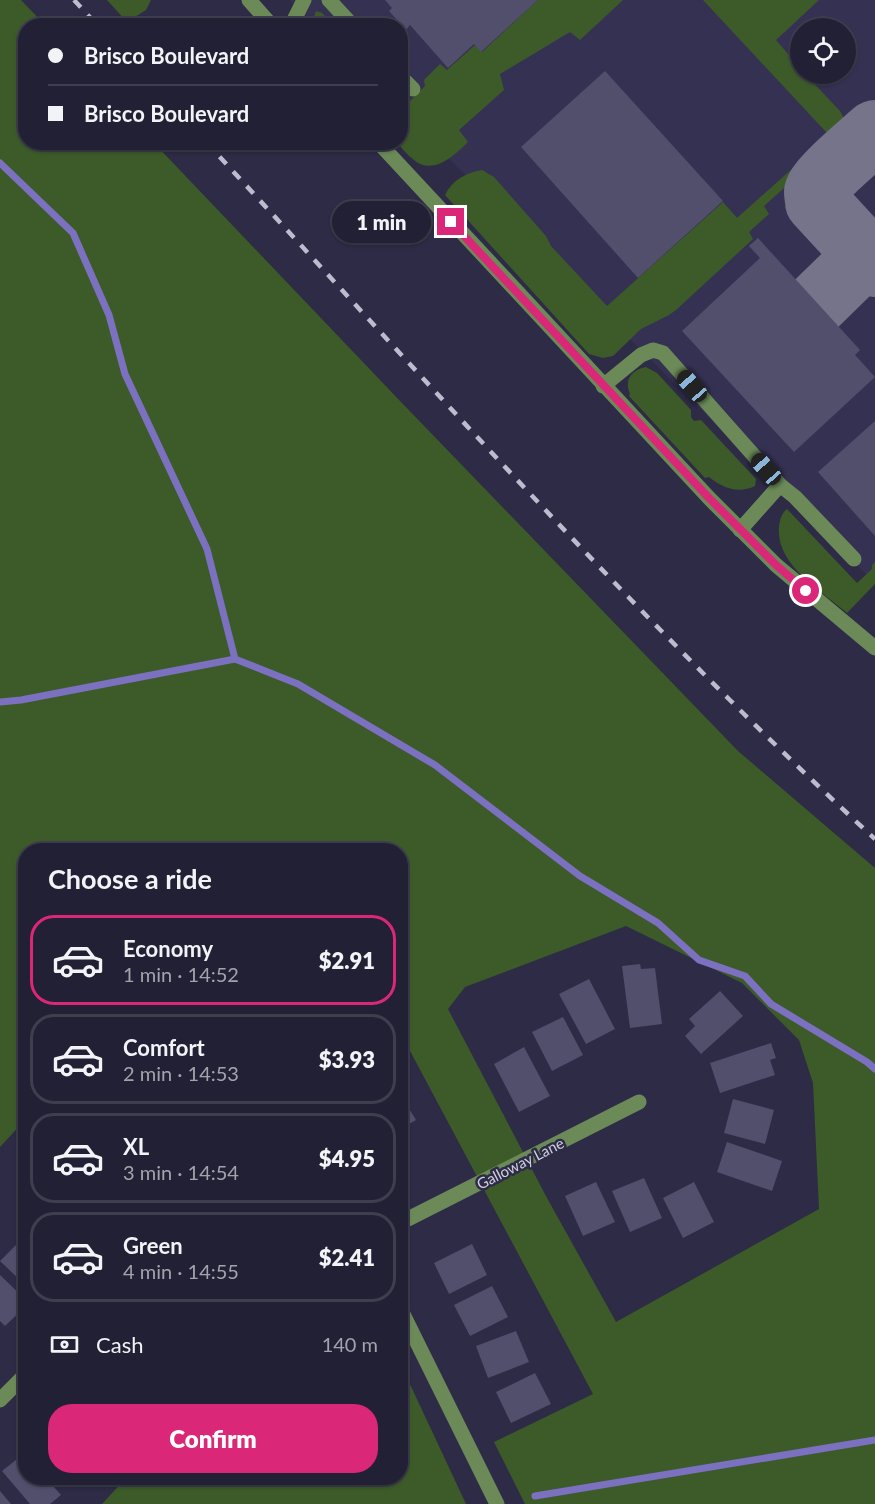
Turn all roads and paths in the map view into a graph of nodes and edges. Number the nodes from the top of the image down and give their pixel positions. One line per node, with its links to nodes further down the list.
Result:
1 (249, 0): 4 (street)
2 (304, 0): 5 (street)
3 (329, 0): 6 (street)
4 (265, 18)
5 (295, 18)
6 (346, 18)
7 (408, 84): 8 (street)
8 (413, 89)
9 (385, 150): 10 (street)
10 (603, 386): 11 (street); 12 (street)
11 (780, 485): 12 (street); 13 (street)
12 (740, 530): 14 (street)
13 (854, 559)
14 (875, 648)
15 (639, 1102): 16 (street, Galloway Lane)
16 (408, 1219)
17 (408, 1324): 20 (street)
18 (18, 1382): 19 (street)
19 (0, 1400)
20 (497, 1504)

